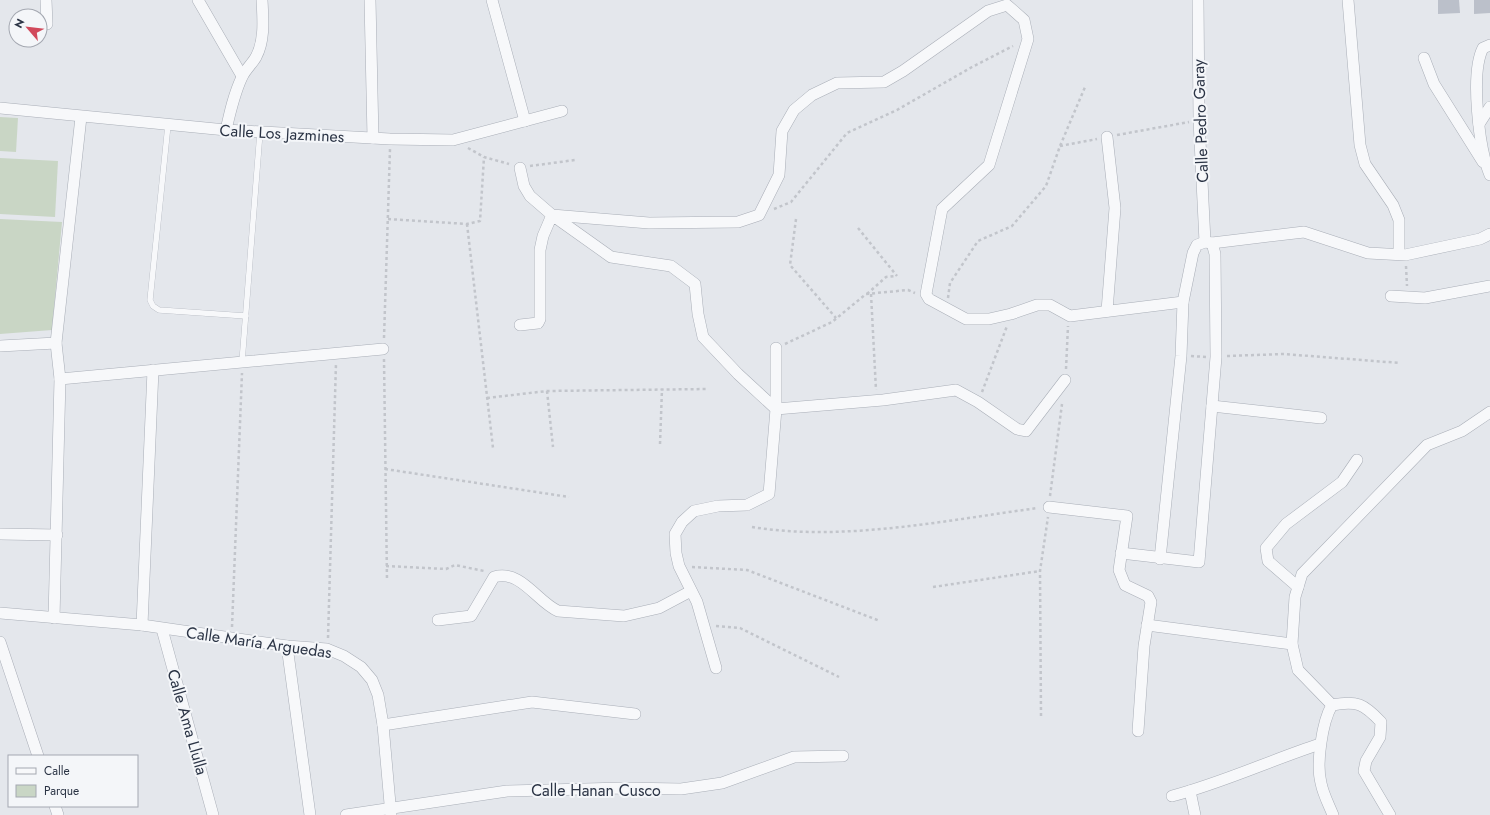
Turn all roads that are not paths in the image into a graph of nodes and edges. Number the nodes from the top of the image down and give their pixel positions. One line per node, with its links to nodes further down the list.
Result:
1 (198, 0): 9 (street)
2 (262, 0): 9 (street)
3 (370, 0): 20 (street)
4 (492, 0): 14 (street)
5 (1198, 0): 25 (street, Calle Pedro Garay)
6 (1348, 0): 26 (street)
7 (1490, 45): 15 (street)
8 (1424, 58): 22 (street)
9 (242, 76): 17 (street)
10 (1490, 107): 15 (street)
11 (0, 108): 13 (street, Calle Los Jazmines)
12 (562, 112): 14 (street, Calle Los Jazmines)
13 (81, 116): 16 (street, Calle Los Jazmines); 33 (street)
14 (525, 121): 20 (street, Calle Los Jazmines)
15 (1479, 124): 22 (street)
16 (168, 125): 17 (street, Calle Los Jazmines); 31 (lane)
17 (226, 130): 18 (street, Calle Los Jazmines)
18 (260, 132): 20 (street, Calle Los Jazmines); 31 (lane)
19 (1107, 137): 30 (street)
20 (373, 138)
21 (520, 168): 23 (street)
22 (1488, 171)
23 (552, 215): 30 (street); 32 (street); 42 (street)
24 (1490, 234): 26 (street)
25 (1208, 243): 26 (street); 29 (street); 41 (street, Calle Pedro Garay)
26 (1402, 254)
27 (1490, 286): 28 (street)
28 (1391, 296)
29 (1183, 302): 30 (street); 50 (street)
30 (1107, 311)
31 (246, 316): 37 (lane)
32 (520, 325)
33 (56, 343): 34 (street); 39 (street)
34 (0, 346)
35 (776, 348): 42 (street)
36 (384, 349): 37 (street)
37 (242, 362): 38 (street)
38 (153, 370): 39 (street); 56 (street)
39 (60, 379): 48 (street)
40 (1065, 380): 42 (street)
41 (1212, 406): 44 (street); 50 (street, Calle Pedro Garay)
42 (776, 409): 52 (street)
43 (1490, 412): 51 (street)
44 (1322, 418)
45 (1357, 460): 51 (street)
46 (1049, 507): 49 (street)
47 (0, 534): 48 (street)
48 (57, 535): 54 (street)
49 (1121, 553): 50 (street); 57 (street)
50 (1160, 559)
51 (1298, 587): 60 (street)
52 (691, 591): 55 (street); 62 (street)
53 (0, 613): 54 (street, Calle María Arguedas)
54 (54, 618): 56 (street, Calle María Arguedas)
55 (438, 620)
56 (142, 625): 58 (street, Calle María Arguedas)
57 (1147, 625): 60 (street); 66 (street)
58 (162, 629): 61 (street, Calle María Arguedas); 73 (street, Calle Ama Llulla)
59 (0, 642): 68 (street)
60 (1292, 644): 63 (street)
61 (287, 646): 65 (street, Calle María Arguedas); 74 (street)
62 (716, 668)
63 (1332, 705): 67 (street); 78 (street)
64 (635, 714): 65 (street)
65 (384, 726): 72 (street, Calle María Arguedas)
66 (1138, 731)
67 (1320, 744): 70 (street); 77 (street)
68 (38, 755)
69 (842, 756): 72 (street, Calle Hanan Cusco)
70 (1190, 791): 71 (street); 76 (street)
71 (1172, 796)
72 (391, 811): 75 (street, Calle Hanan Cusco)
73 (214, 815)
74 (310, 815)
75 (346, 815)
76 (1195, 815)
77 (1333, 815)
78 (1390, 815)

